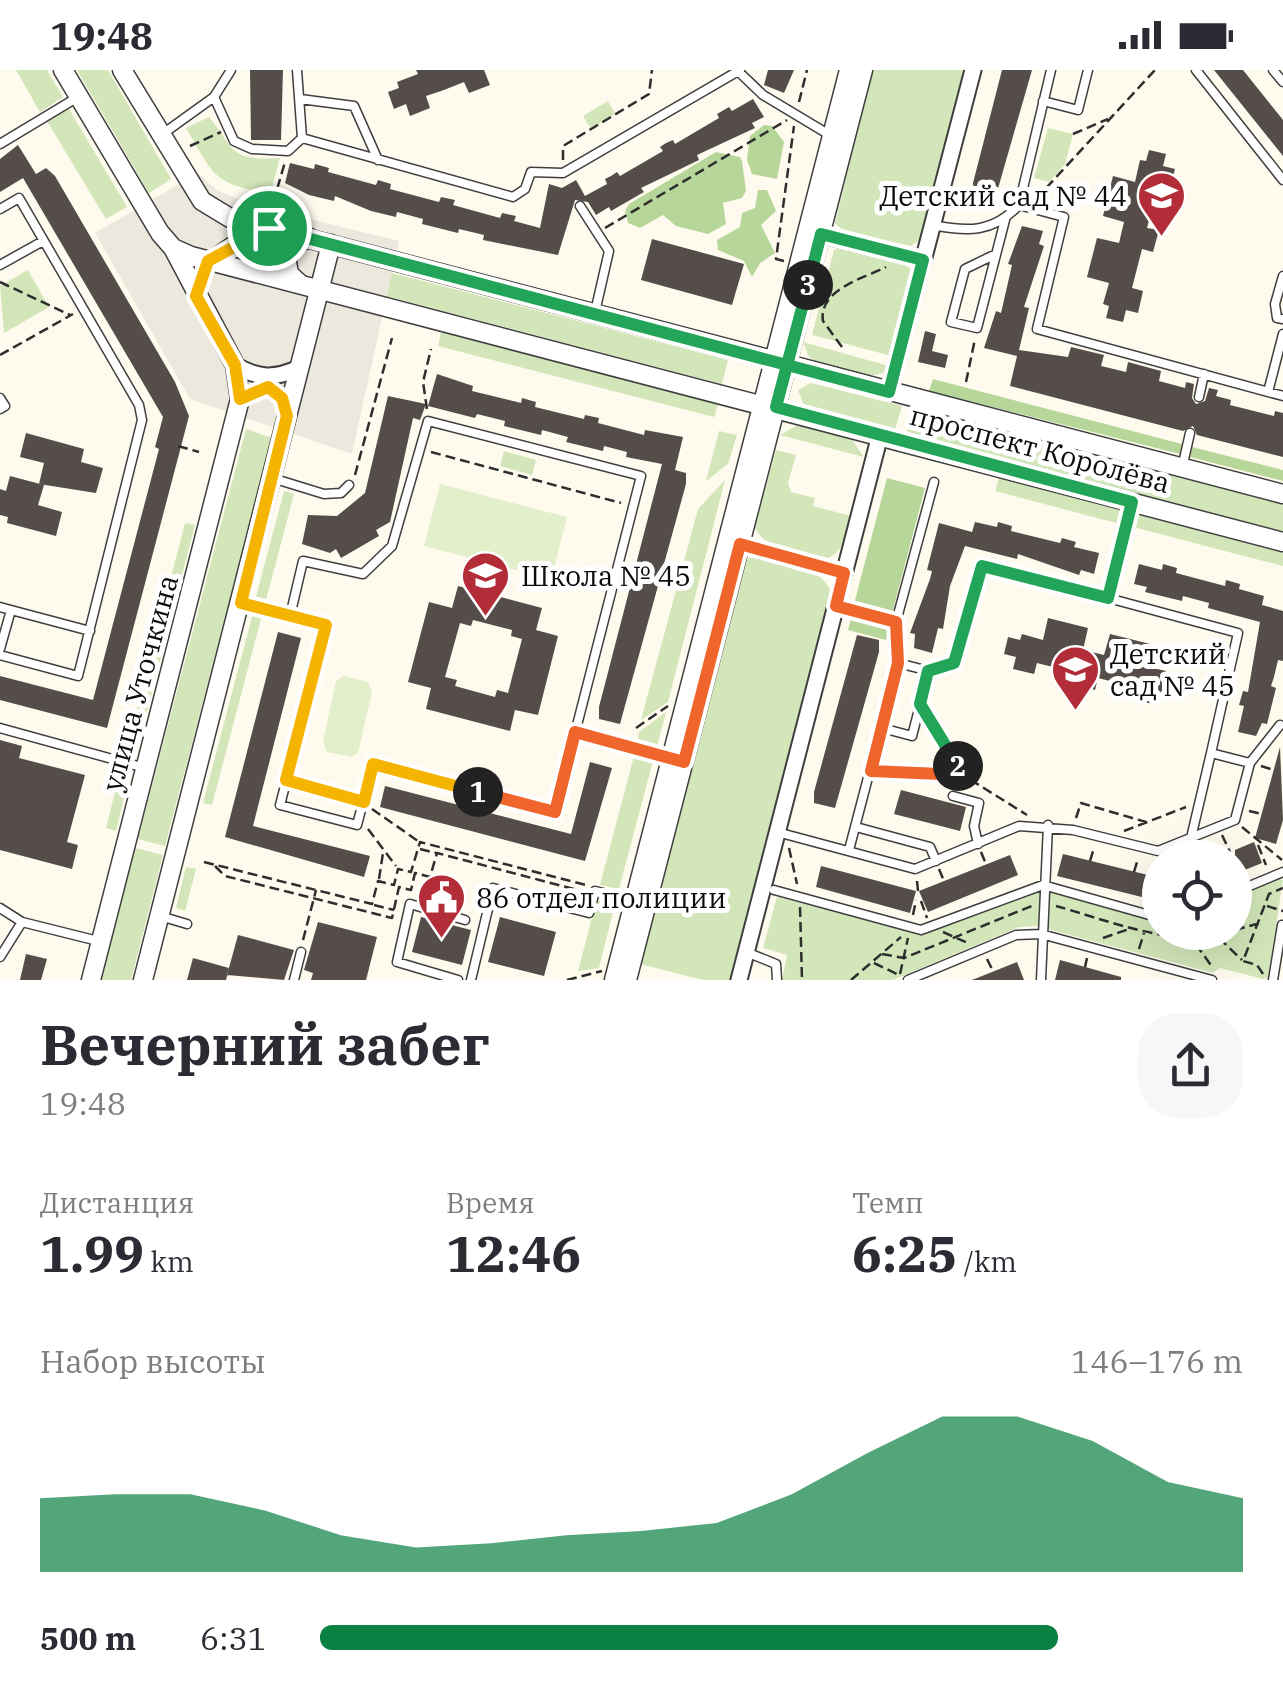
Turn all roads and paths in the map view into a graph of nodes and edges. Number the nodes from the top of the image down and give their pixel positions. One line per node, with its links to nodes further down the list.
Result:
1 (63, 70): 17 (street)
2 (122, 70): 25 (street, проспект Королёва)
3 (230, 70): 18 (lane)
4 (297, 70): 19 (lane)
5 (652, 70): 32 (path)
6 (738, 70): 21 (lane); 32 (lane)
7 (807, 70): 21 (path)
8 (850, 70): 27 (street)
9 (863, 70): 27 (street)
10 (973, 70): 40 (street)
11 (1052, 70): 20 (lane)
12 (1088, 70): 20 (lane)
13 (1156, 70): 22 (path)
14 (1196, 70): 33 (lane)
15 (1273, 70): 16 (lane)
16 (1283, 82)
17 (78, 97): 28 (lane); 47 (street)
18 (214, 97): 23 (lane); 25 (lane)
19 (300, 98): 26 (lane); 31 (lane)
20 (1043, 101): 37 (lane)
21 (795, 115): 27 (lane); 43 (path); 52 (path)
22 (1112, 118): 24 (path); 37 (path)
23 (228, 130): 29 (path); 30 (lane)
24 (1073, 134)
25 (160, 135): 41 (street, проспект Королёва)
26 (302, 138): 30 (lane); 31 (lane)
27 (838, 139): 42 (street)
28 (0, 144)
29 (190, 146)
30 (288, 150): 35 (path)
31 (378, 160): 32 (lane)
32 (563, 173): 34 (lane)
33 (1283, 180)
34 (569, 184)
35 (273, 203)
36 (580, 206): 43 (lane)
37 (1023, 206): 39 (lane); 74 (lane)
38 (0, 209): 45 (lane)
39 (1005, 220): 40 (lane); 48 (lane)
40 (932, 225): 50 (street)
41 (269, 228): 44 (street, проспект Королёва); 51 (street)
42 (814, 232): 49 (street); 71 (street)
43 (595, 234): 62 (lane)
44 (310, 238): 46 (street, проспект Королёва); 56 (street)
45 (43, 240): 53 (lane); 60 (lane)
46 (331, 244): 57 (street); 62 (street, проспект Королёва)
47 (173, 248): 51 (street, проспект Королёва); 58 (street)
48 (996, 254): 65 (lane); 65 (lane)
49 (902, 255): 50 (street); 61 (path)
50 (923, 260): 76 (street)
51 (208, 261): 56 (street, проспект Королёва); 58 (street)
52 (788, 262)
53 (0, 265)
54 (1283, 276): 64 (lane)
55 (0, 282): 63 (path)
56 (299, 283): 57 (street, проспект Королёва)
57 (320, 288): 73 (street); 82 (street, проспект Королёва)
58 (196, 296): 72 (street)
59 (815, 308): 61 (path)
60 (83, 309): 63 (path); 108 (lane)
61 (822, 311): 68 (path)
62 (594, 314): 71 (street, проспект Королёва)
63 (72, 315): 70 (path)
64 (1283, 320)
65 (977, 328): 75 (path)
66 (1283, 334): 77 (lane)
67 (392, 338): 94 (path)
68 (842, 347)
69 (432, 349): 85 (path)
70 (0, 355)
71 (781, 362): 76 (street, проспект Королёва); 82 (street)
72 (235, 365): 73 (street); 81 (street, улица Уточкина)
73 (300, 368): 84 (street)
74 (1204, 374): 77 (lane); 78 (lane)
75 (966, 382)
76 (889, 392): 91 (street, проспект Королёва)
77 (1268, 392): 79 (lane)
78 (1198, 396)
79 (1283, 396)
80 (0, 398): 83 (lane)
81 (240, 399): 84 (street); 123 (street, улица Уточкина)
82 (770, 405): 87 (street, проспект Королёва); 98 (street)
83 (0, 409)
84 (287, 416): 92 (street)
85 (428, 421): 89 (lane); 97 (lane)
86 (1190, 433): 91 (lane)
87 (880, 435): 96 (street, проспект Королёва); 100 (street)
88 (178, 446): 90 (path)
89 (420, 448): 97 (path); 106 (lane)
90 (199, 452)
91 (1182, 468): 95 (street, проспект Королёва)
92 (272, 478): 94 (lane); 102 (street)
93 (934, 482): 107 (lane)
94 (349, 485)
95 (1283, 494)
96 (1132, 502): 99 (street, проспект Королёва); 101 (lane)
97 (633, 506): 119 (lane)
98 (734, 542): 100 (street); 121 (street)
99 (1283, 542)
100 (844, 573): 103 (street)
101 (1108, 598): 111 (lane); 120 (lane)
102 (241, 603): 106 (lane); 199 (street)
103 (836, 606): 107 (lane); 141 (street)
104 (0, 607): 105 (lane)
105 (11, 610): 108 (lane); 109 (lane)
106 (290, 616): 127 (lane)
107 (896, 622): 110 (lane)
108 (90, 631): 109 (lane)
109 (0, 652)
110 (898, 663): 111 (lane); 118 (lane)
111 (928, 671): 113 (lane)
112 (673, 702): 117 (path)
113 (920, 704): 118 (lane); 126 (path)
114 (1283, 715): 115 (lane)
115 (1282, 726): 122 (lane)
116 (0, 728): 123 (lane)
117 (636, 728)
118 (882, 728): 125 (lane)
119 (575, 732): 121 (lane); 130 (lane)
120 (1211, 753): 122 (lane); 129 (lane)
121 (677, 760): 189 (street)
122 (1250, 764): 124 (path); 131 (lane)
123 (146, 769): 211 (street, улица Уточкина)
124 (1274, 770)
125 (871, 771): 126 (path); 139 (lane)
126 (964, 775): 135 (path)
127 (286, 780): 130 (lane); 136 (lane)
128 (952, 796): 148 (lane)
129 (1200, 801): 134 (path); 143 (lane)
130 (364, 802): 136 (lane); 145 (path)
131 (1238, 808): 132 (path); 133 (lane)
132 (1262, 814)
133 (1234, 820): 138 (lane); 147 (path)
134 (1146, 822): 140 (path); 146 (path)
135 (1032, 824): 137 (lane); 148 (lane)
136 (357, 826): 152 (path)
137 (1048, 826): 140 (lane); 177 (lane)
138 (1218, 826): 143 (lane); 144 (path)
139 (856, 827): 153 (lane); 156 (lane)
140 (1073, 830): 142 (lane)
141 (782, 834): 153 (lane); 188 (path); 217 (street)
142 (1098, 836): 146 (lane); 157 (path)
143 (1191, 838): 150 (lane)
144 (1224, 840)
145 (420, 842): 149 (path); 151 (path)
146 (1120, 842): 150 (lane)
147 (1257, 843): 158 (path); 171 (path)
148 (978, 844): 156 (lane)
149 (438, 847): 154 (path); 155 (path)
150 (1141, 847): 168 (path)
151 (417, 848): 154 (path); 167 (path)
152 (384, 849): 163 (path); 174 (path)
153 (850, 850): 164 (lane)
154 (436, 853): 160 (path); 167 (path)
155 (476, 856): 160 (path); 161 (path)
156 (936, 861): 164 (lane)
157 (1090, 861)
158 (1283, 861)
159 (204, 862): 162 (path)
160 (474, 863): 165 (path)
161 (506, 864): 165 (path); 166 (path)
162 (214, 865): 170 (path); 176 (path)
163 (398, 869): 167 (path); 179 (path)
164 (915, 870): 185 (path)
165 (504, 871): 172 (path)
166 (533, 871): 172 (path); 173 (path)
167 (413, 872): 179 (path)
168 (1134, 872)
169 (1283, 872): 171 (lane)
170 (260, 876): 175 (path); 176 (path)
171 (1270, 877): 178 (lane)
172 (531, 878): 180 (path)
173 (563, 879): 180 (path); 180 (path)
174 (378, 881): 179 (path); 192 (path)
175 (285, 882): 182 (path); 183 (path)
176 (257, 884): 182 (path)
177 (1042, 885): 198 (lane); 207 (lane); 209 (lane)
178 (1252, 885)
179 (397, 886): 195 (path)
180 (561, 886)
181 (1283, 888): 193 (path)
182 (283, 890): 187 (path)
183 (316, 890): 186 (path); 187 (path)
184 (774, 890): 188 (lane)
185 (918, 892)
186 (338, 896): 190 (path); 191 (path)
187 (314, 898): 191 (path); 216 (path)
188 (800, 898): 208 (lane); 235 (path)
189 (640, 902): 223 (street); 230 (lane); 232 (street)
190 (366, 903): 192 (path); 196 (path)
191 (336, 904): 196 (path)
192 (372, 904): 195 (path)
193 (1266, 906): 197 (path); 202 (path)
194 (0, 908): 201 (lane)
195 (394, 910): 196 (path)
196 (364, 911)
197 (1283, 911)
198 (1142, 914)
199 (160, 916): 203 (lane); 227 (street)
200 (465, 920): 224 (lane)
201 (22, 922): 211 (lane); 218 (lane)
202 (1260, 923): 206 (path); 220 (path)
203 (187, 924)
204 (1142, 924): 212 (path)
205 (1282, 924): 240 (lane)
206 (1252, 925)
207 (931, 928): 208 (lane); 208 (path); 213 (path)
208 (910, 930): 221 (path); 225 (path)
209 (1042, 934): 212 (lane); 213 (lane); 237 (lane)
210 (1142, 941): 219 (path)
211 (101, 942): 226 (street, улица Уточкина)
212 (1090, 947): 219 (lane)
213 (981, 950): 222 (path); 225 (lane)
214 (1201, 950): 239 (path)
215 (1231, 950): 220 (path)
216 (301, 952): 228 (lane)
217 (746, 952): 233 (street); 234 (lane)
218 (0, 957)
219 (1136, 960): 238 (lane)
220 (1243, 961): 240 (path)
221 (872, 962): 225 (path); 236 (path)
222 (993, 971)
223 (608, 975): 231 (path)
224 (438, 977): 229 (lane)
225 (904, 979)
226 (91, 980)
227 (143, 980)
228 (294, 980)
229 (458, 980)
230 (471, 980)
231 (568, 980)
232 (627, 980)
233 (739, 980)
234 (777, 980)
235 (802, 980)
236 (851, 980)
237 (1041, 980)
238 (1212, 980)
239 (1222, 980)
240 (1270, 980)

